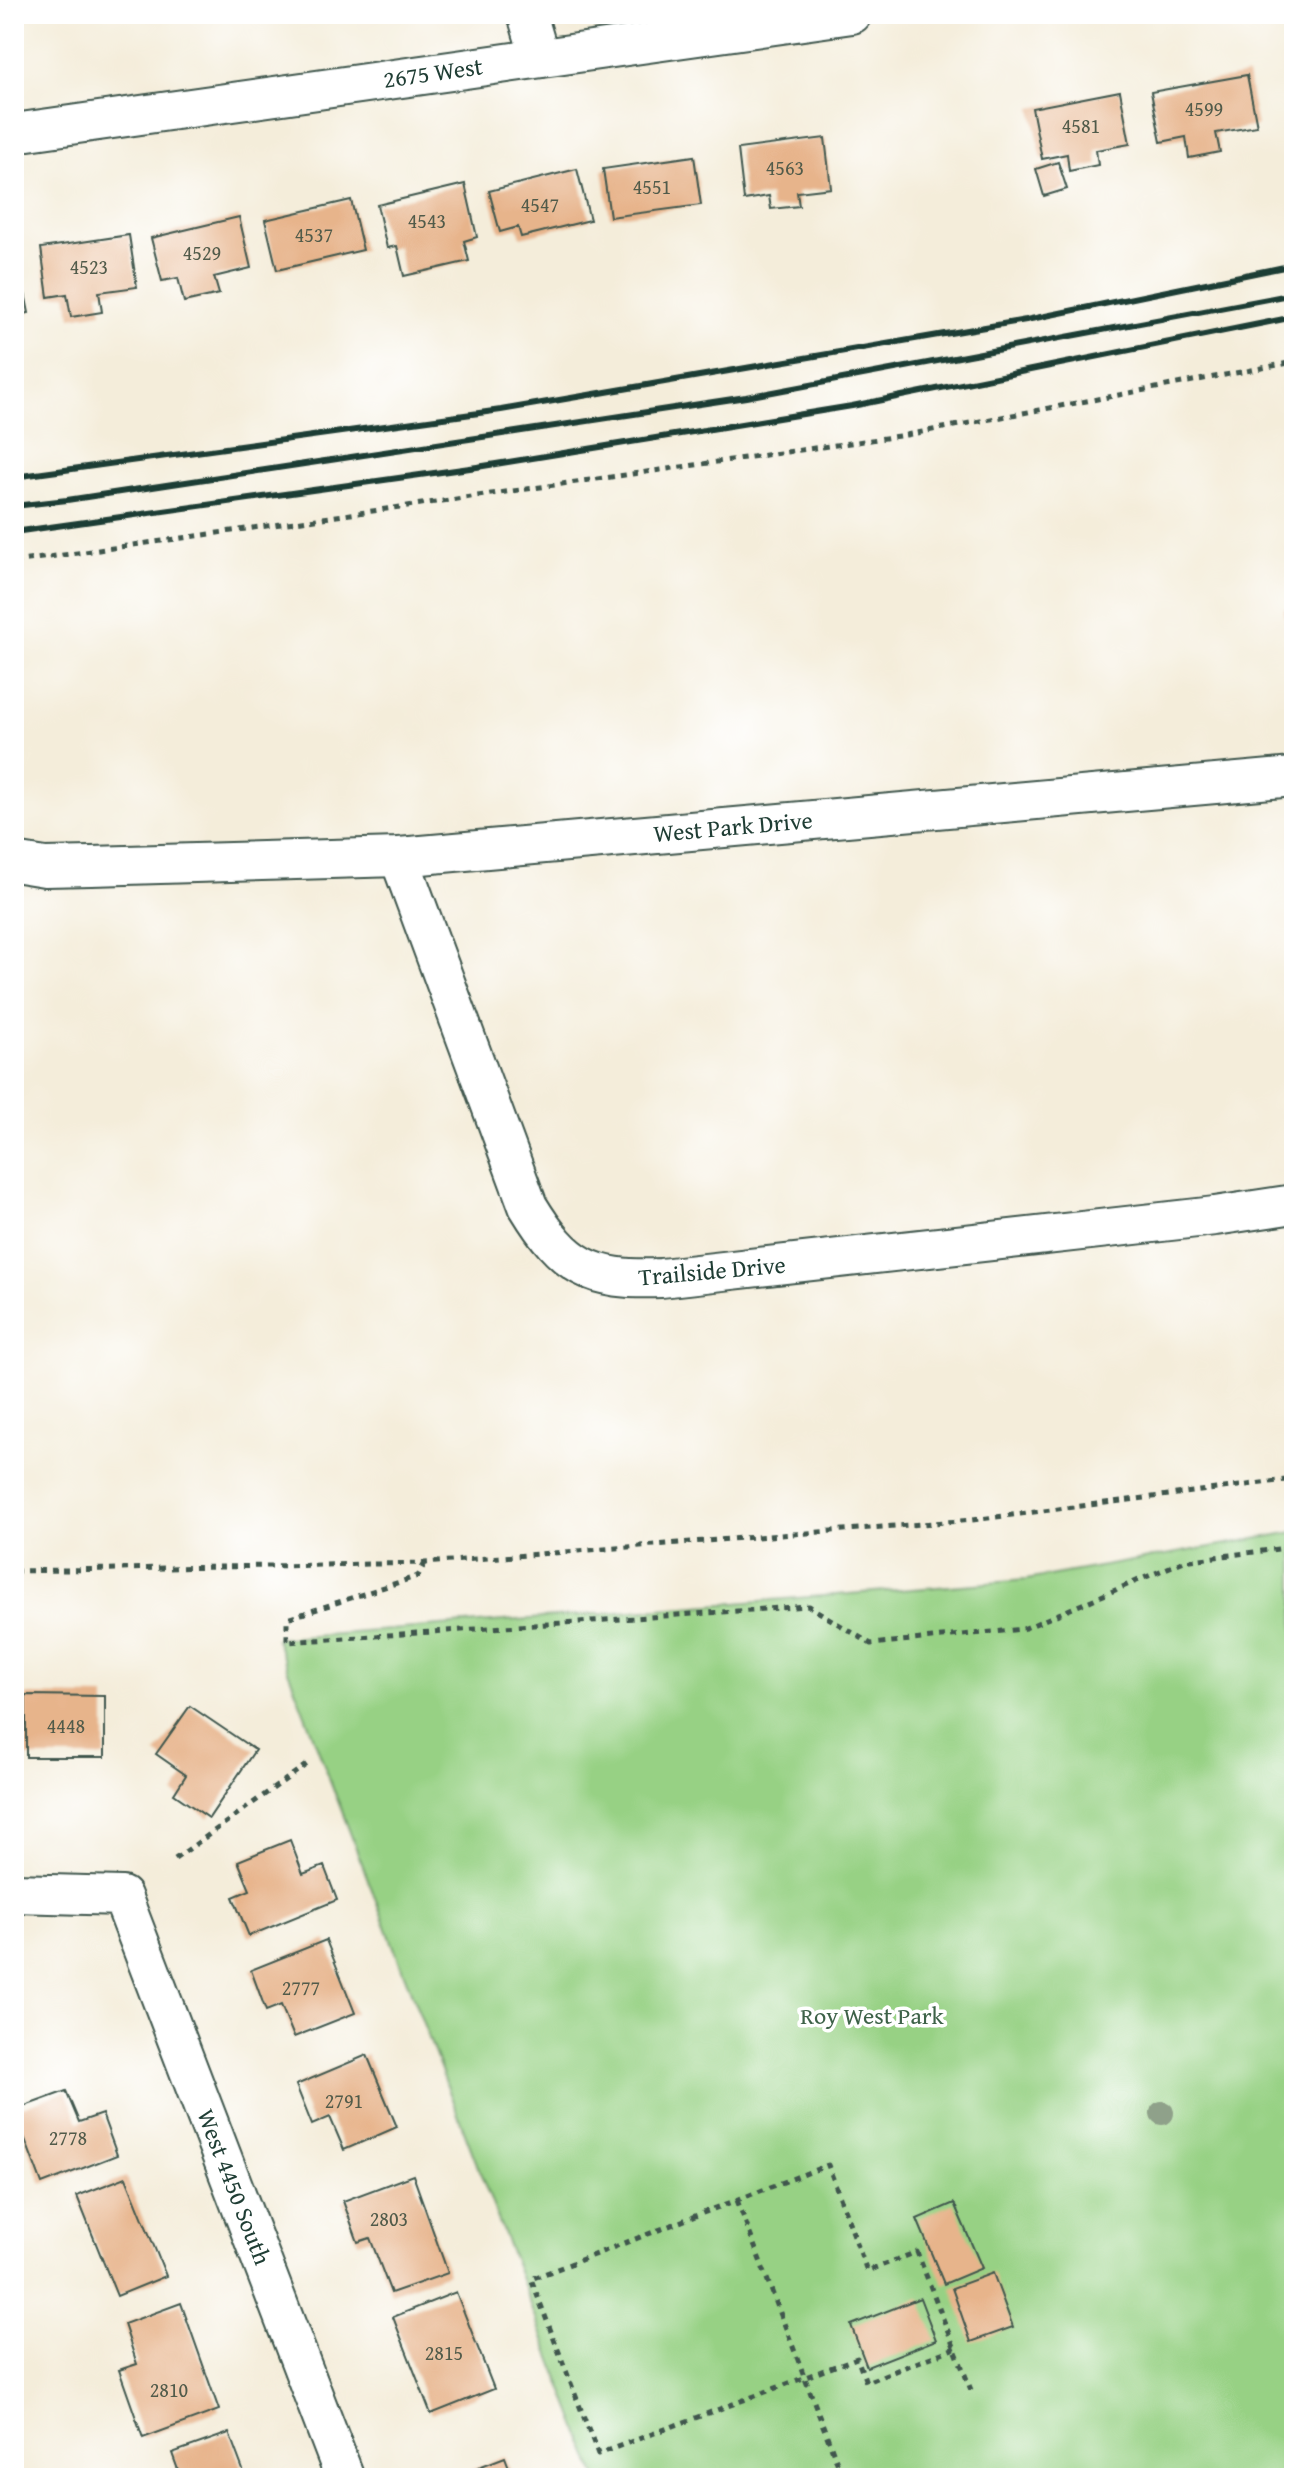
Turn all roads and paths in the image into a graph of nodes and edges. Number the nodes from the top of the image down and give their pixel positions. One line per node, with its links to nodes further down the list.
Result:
1 (527, 14): 3 (street)
2 (852, 14): 3 (street, 2675 West)
3 (540, 58): 4 (street, 2675 West)
4 (14, 133)
5 (1294, 362): 6 (path)
6 (14, 562)
7 (1294, 777): 8 (street, West Park Drive)
8 (399, 857): 9 (street, West Park Drive); 10 (street, Trailside Drive)
9 (14, 862)
10 (1294, 1204)
11 (1294, 1479): 13 (path)
12 (1294, 1547): 13 (path)
13 (425, 1563): 14 (path)
14 (14, 1571)
15 (310, 1762): 16 (path)
16 (175, 1859)
17 (14, 1893): 22 (street, West 4450 South)
18 (737, 2200): 19 (path); 20 (path); 20 (path)
19 (955, 2348): 20 (path); 21 (path)
20 (805, 2377): 23 (path)
21 (971, 2390)
22 (345, 2478)
23 (843, 2478)

